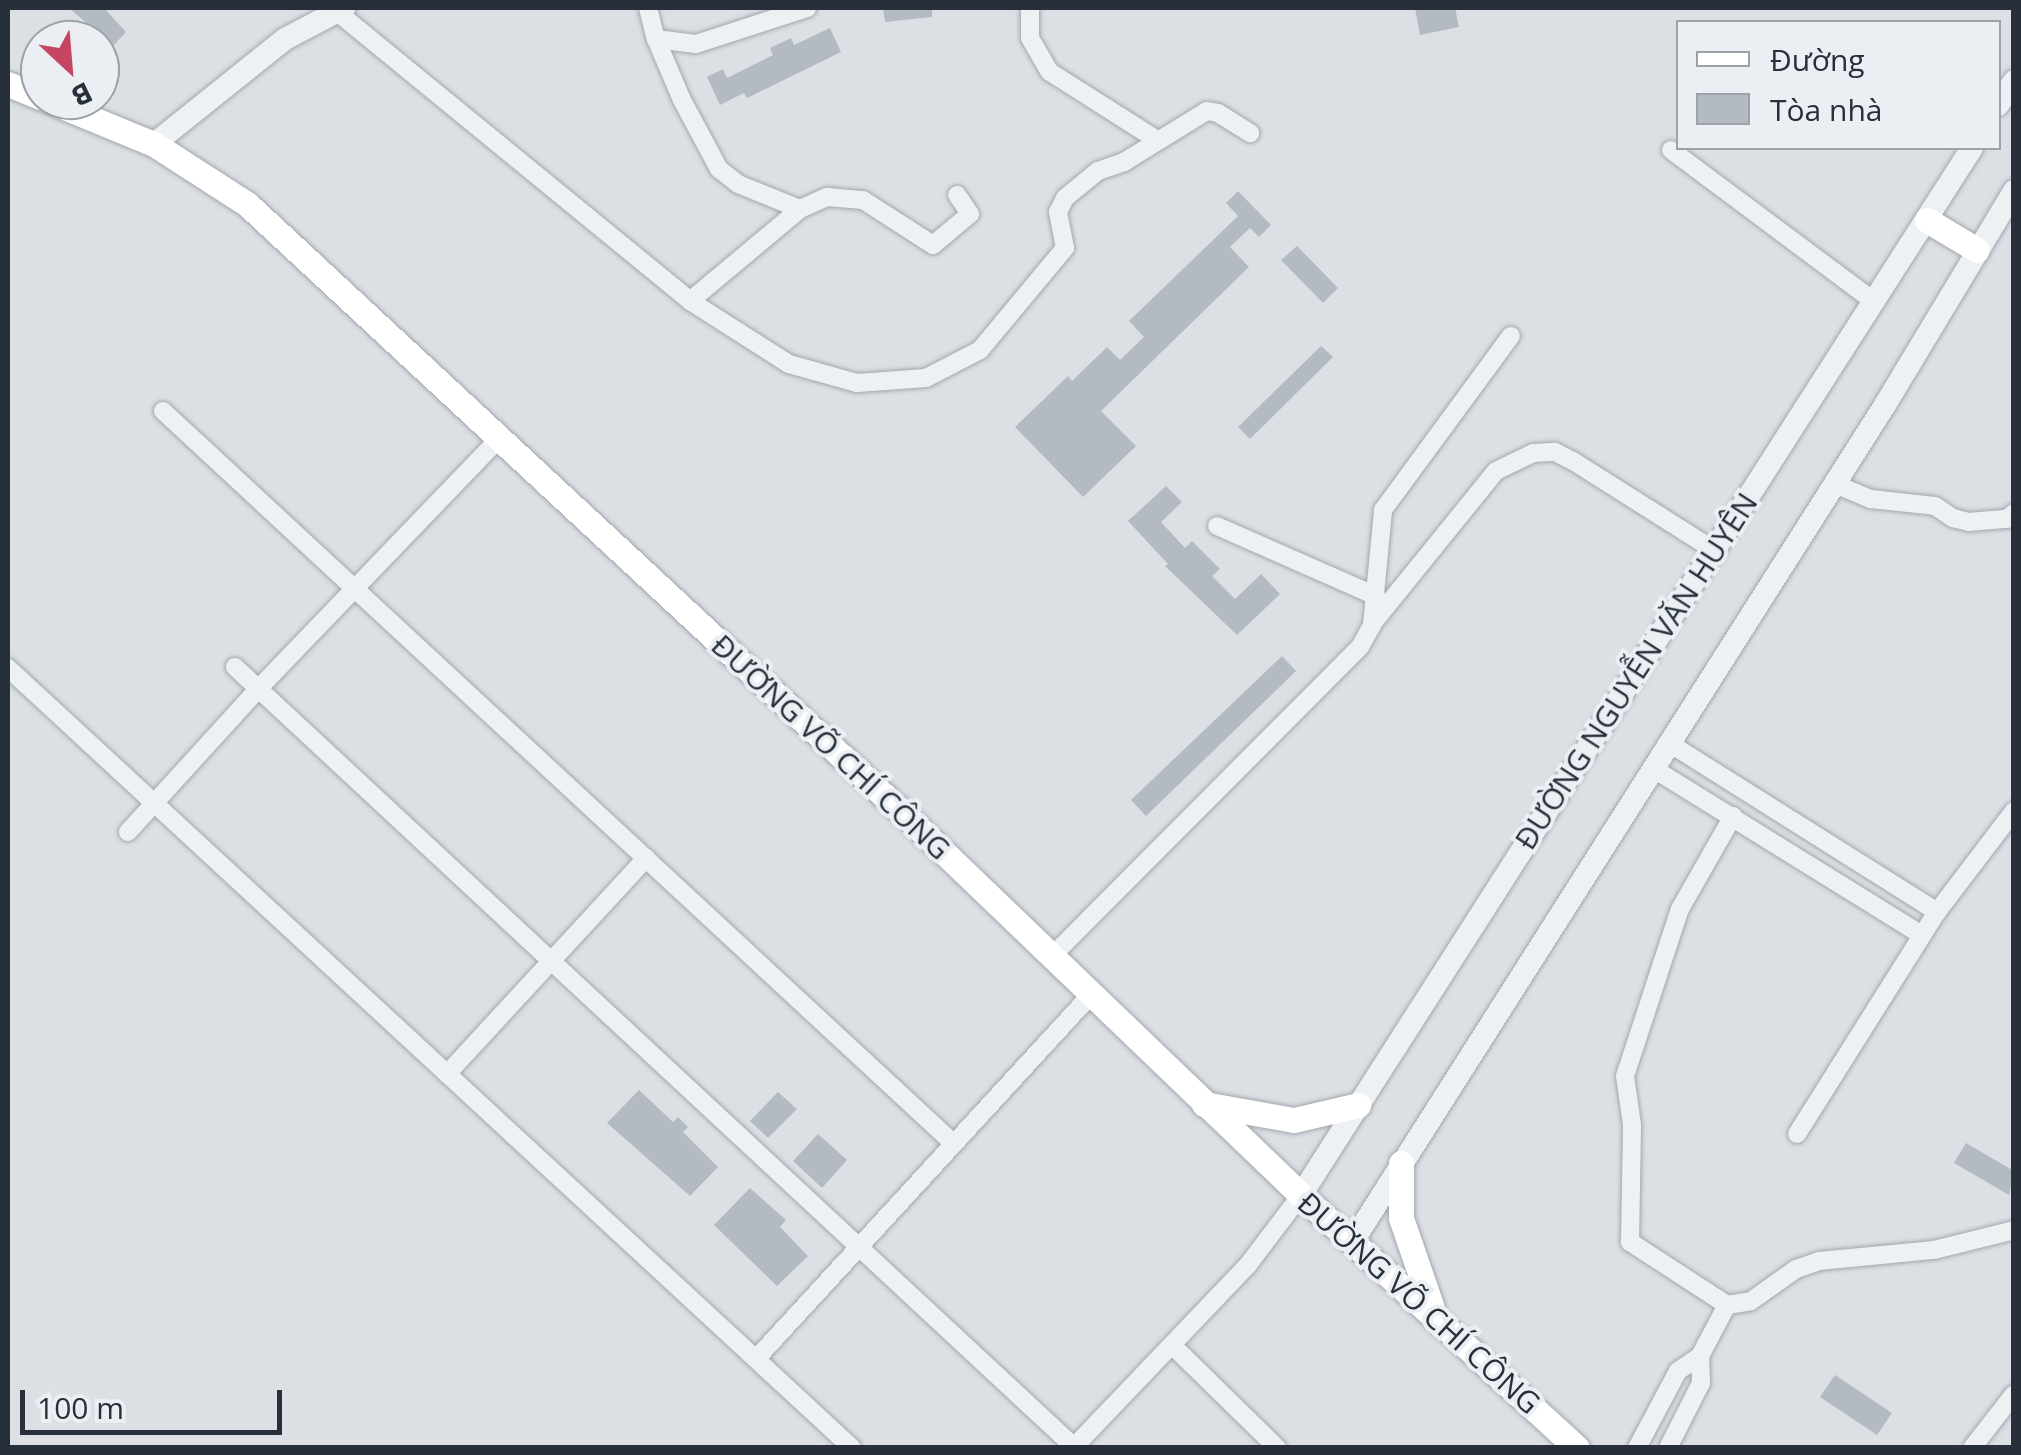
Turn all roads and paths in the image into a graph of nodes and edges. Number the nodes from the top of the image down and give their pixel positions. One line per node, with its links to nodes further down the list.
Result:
1 (648, 8): 5 (street)
2 (808, 8): 5 (street)
3 (1030, 8): 8 (street)
4 (328, 11): 9 (street); 17 (street)
5 (656, 39): 14 (street)
6 (96, 120): 9 (main road, ĐƯỜNG VÕ CHÍ CÔNG)
7 (1250, 133): 8 (street)
8 (1157, 140): 17 (street)
9 (154, 144): 21 (main road, ĐƯỜNG VÕ CHÍ CÔNG)
10 (1671, 150): 18 (street)
11 (1971, 150): 15 (street, ĐƯỜNG NGUYỄN VĂN HUYÊN)
12 (2014, 191): 16 (street)
13 (958, 195): 14 (street)
14 (800, 209): 17 (street)
15 (1927, 220): 16 (main road); 18 (street, ĐƯỜNG NGUYỄN VĂN HUYÊN)
16 (1976, 250): 22 (street)
17 (690, 301)
18 (1875, 302): 25 (street, ĐƯỜNG NGUYỄN VĂN HUYÊN)
19 (1511, 336): 27 (street)
20 (163, 411): 26 (street)
21 (498, 440): 26 (street); 41 (main road, ĐƯỜNG VÕ CHÍ CÔNG)
22 (1834, 484): 23 (street); 32 (street)
23 (2011, 518)
24 (1217, 526): 27 (street)
25 (1714, 550): 28 (street); 46 (street, ĐƯỜNG NGUYỄN VĂN HUYÊN)
26 (357, 586): 31 (street); 38 (street)
27 (1376, 596): 28 (street)
28 (1372, 624): 41 (street)
29 (236, 667): 31 (street)
30 (8, 668): 34 (street)
31 (259, 688): 34 (street); 42 (street)
32 (1669, 743): 33 (street); 39 (street)
33 (1654, 769): 36 (street); 49 (street)
34 (154, 803): 37 (street); 44 (street)
35 (2014, 812): 39 (street)
36 (1733, 816): 40 (street); 54 (street)
37 (128, 832)
38 (646, 858): 42 (street); 48 (street)
39 (1937, 912): 40 (street)
40 (1922, 935): 47 (street)
41 (1052, 956): 43 (main road, ĐƯỜNG VÕ CHÍ CÔNG)
42 (551, 961): 44 (street); 53 (street)
43 (1092, 994): 45 (main road, ĐƯỜNG VÕ CHÍ CÔNG); 48 (street)
44 (447, 1074): 58 (street)
45 (1204, 1104): 46 (main road); 50 (main road, ĐƯỜNG VÕ CHÍ CÔNG)
46 (1358, 1105): 50 (street, ĐƯỜNG NGUYỄN VĂN HUYÊN)
47 (1797, 1134)
48 (954, 1144): 53 (street)
49 (1401, 1163): 52 (street); 55 (main road)
50 (1301, 1196): 52 (main road, ĐƯỜNG VÕ CHÍ CÔNG); 56 (street)
51 (2014, 1230): 54 (street)
52 (1353, 1241): 55 (main road, ĐƯỜNG VÕ CHÍ CÔNG)
53 (858, 1247): 58 (street); 60 (street)
54 (1727, 1305): 57 (street)
55 (1438, 1321): 63 (main road, ĐƯỜNG VÕ CHÍ CÔNG)
56 (1173, 1346): 60 (street); 62 (street)
57 (1700, 1356): 64 (street); 65 (street)
58 (756, 1359): 61 (street)
59 (2014, 1394): 66 (street)
60 (1081, 1445)
61 (852, 1448)
62 (1277, 1448)
63 (1577, 1448)
64 (1637, 1448)
65 (1668, 1448)
66 (1972, 1448)

